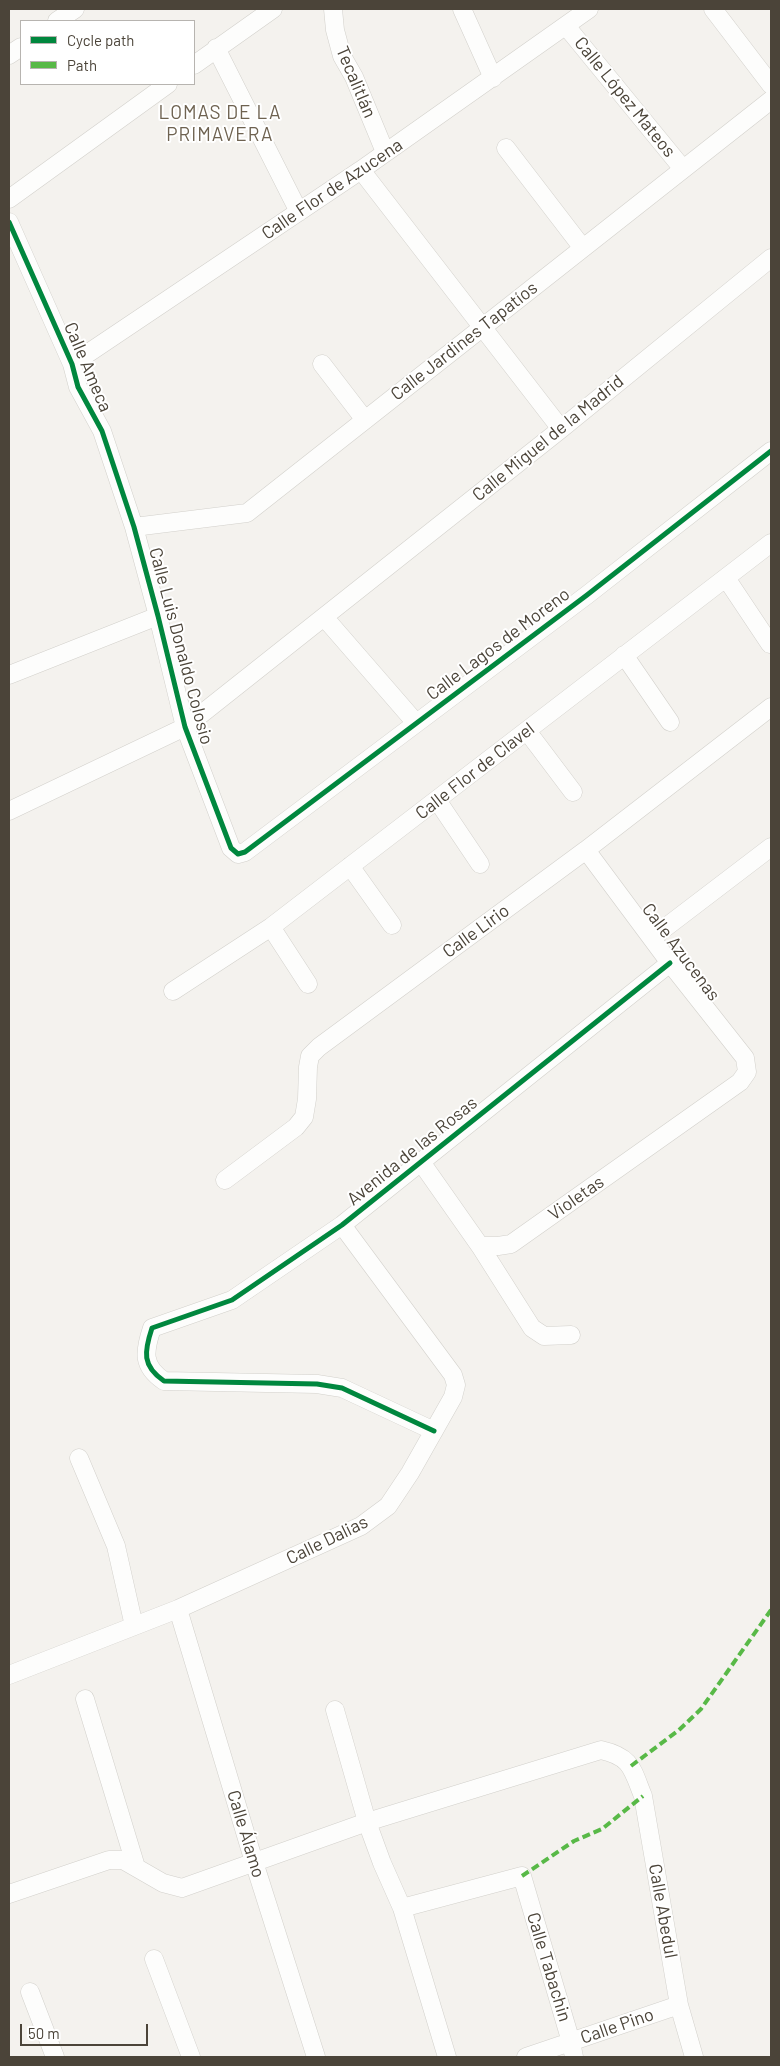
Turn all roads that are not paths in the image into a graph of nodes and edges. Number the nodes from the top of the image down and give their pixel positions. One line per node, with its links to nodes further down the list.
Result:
1 (75, 9): 7 (street)
2 (273, 9): 9 (street)
3 (333, 9): 16 (street, Tecalitlán)
4 (462, 9): 11 (street)
5 (589, 9): 8 (street, Calle Flor de Azucena)
6 (713, 9): 13 (street)
7 (59, 20)
8 (566, 26): 11 (street, Calle Flor de Azucena); 17 (street, Calle López Mateos)
9 (216, 48): 10 (street); 20 (street)
10 (195, 64)
11 (492, 78): 16 (street, Calle Flor de Azucena)
12 (167, 85): 19 (street)
13 (771, 85)
14 (771, 100): 17 (street, Calle Jardines Tapatíos)
15 (506, 148): 22 (street)
16 (385, 152): 18 (street, Calle Flor de Azucena)
17 (683, 169): 22 (street, Calle Jardines Tapatíos)
18 (361, 170): 20 (street, Calle Flor de Azucena); 24 (street)
19 (9, 199)
20 (299, 212): 25 (street, Calle Flor de Azucena)
21 (9, 222): 25 (street, Calle Ameca)
22 (582, 247): 24 (street, Calle Jardines Tapatíos)
23 (771, 258): 28 (street, Calle Miguel de la Madrid)
24 (481, 328): 27 (street, Calle Jardines Tapatíos); 28 (street)
25 (72, 364): 30 (street, Calle Ameca)
26 (322, 364): 27 (street)
27 (365, 420): 30 (street, Calle Jardines Tapatíos)
28 (560, 429): 34 (street, Calle Miguel de la Madrid)
29 (771, 452): 40 (street, Calle Lagos de Moreno)
30 (134, 527): 33 (street, Calle Luis Donaldo Colosio)
31 (771, 544): 32 (street, Calle Flor de Clavel)
32 (726, 578): 35 (street); 36 (street, Calle Flor de Clavel)
33 (158, 616): 37 (street); 41 (street, Calle Luis Donaldo Colosio)
34 (324, 616): 40 (street); 41 (street, Calle Miguel de la Madrid)
35 (770, 644)
36 (624, 655): 39 (street); 42 (street, Calle Flor de Clavel)
37 (9, 675)
38 (771, 707): 47 (street, Calle Lirio)
39 (670, 722)
40 (416, 724): 48 (street, Calle Lagos de Moreno)
41 (185, 727): 45 (street, Calle Miguel de la Madrid); 48 (street, Calle Luis Donaldo Colosio)
42 (527, 731): 43 (street); 44 (street, Calle Flor de Clavel)
43 (573, 792)
44 (437, 800): 49 (street); 50 (street, Calle Flor de Clavel)
45 (9, 811)
46 (771, 848): 53 (street)
47 (586, 850): 53 (street, Calle Azucenas); 59 (street, Calle Lirio)
48 (238, 854)
49 (480, 864)
50 (350, 866): 51 (street); 52 (street, Calle Flor de Clavel)
51 (392, 925)
52 (271, 927): 55 (street); 56 (street, Calle Flor de Clavel)
53 (653, 937): 54 (street, Calle Azucenas)
54 (670, 963): 57 (street, Calle Azucenas); 58 (street, Avenida de las Rosas)
55 (308, 984)
56 (173, 991)
57 (747, 1072): 61 (street, Violetas)
58 (421, 1162): 60 (street, Avenida de las Rosas); 61 (street)
59 (225, 1180)
60 (342, 1225): 63 (street, Calle Dalias); 63 (street, Avenida de las Rosas)
61 (480, 1246): 62 (street)
62 (571, 1335)
63 (434, 1431): 65 (street, Calle Dalias)
64 (79, 1458): 66 (street)
65 (178, 1609): 66 (street, Calle Dalias); 71 (street, Calle Álamo)
66 (134, 1626): 67 (street, Calle Dalias)
67 (9, 1675)
68 (85, 1700): 72 (street)
69 (335, 1710): 70 (street)
70 (367, 1822): 71 (street); 74 (street); 77 (street, Calle Abedul)
71 (254, 1862): 72 (street); 81 (street, Calle Álamo)
72 (136, 1867): 73 (street)
73 (9, 1894)
74 (402, 1908): 78 (street, Calle Tabachin); 82 (street)
75 (154, 1959): 80 (street)
76 (30, 1992): 79 (street)
77 (679, 2005): 78 (street, Calle Pino); 84 (street, Calle Abedul)
78 (573, 2049): 83 (street, Calle Pino)
79 (55, 2057)
80 (191, 2057)
81 (316, 2057)
82 (447, 2057)
83 (526, 2057)
84 (694, 2057)

